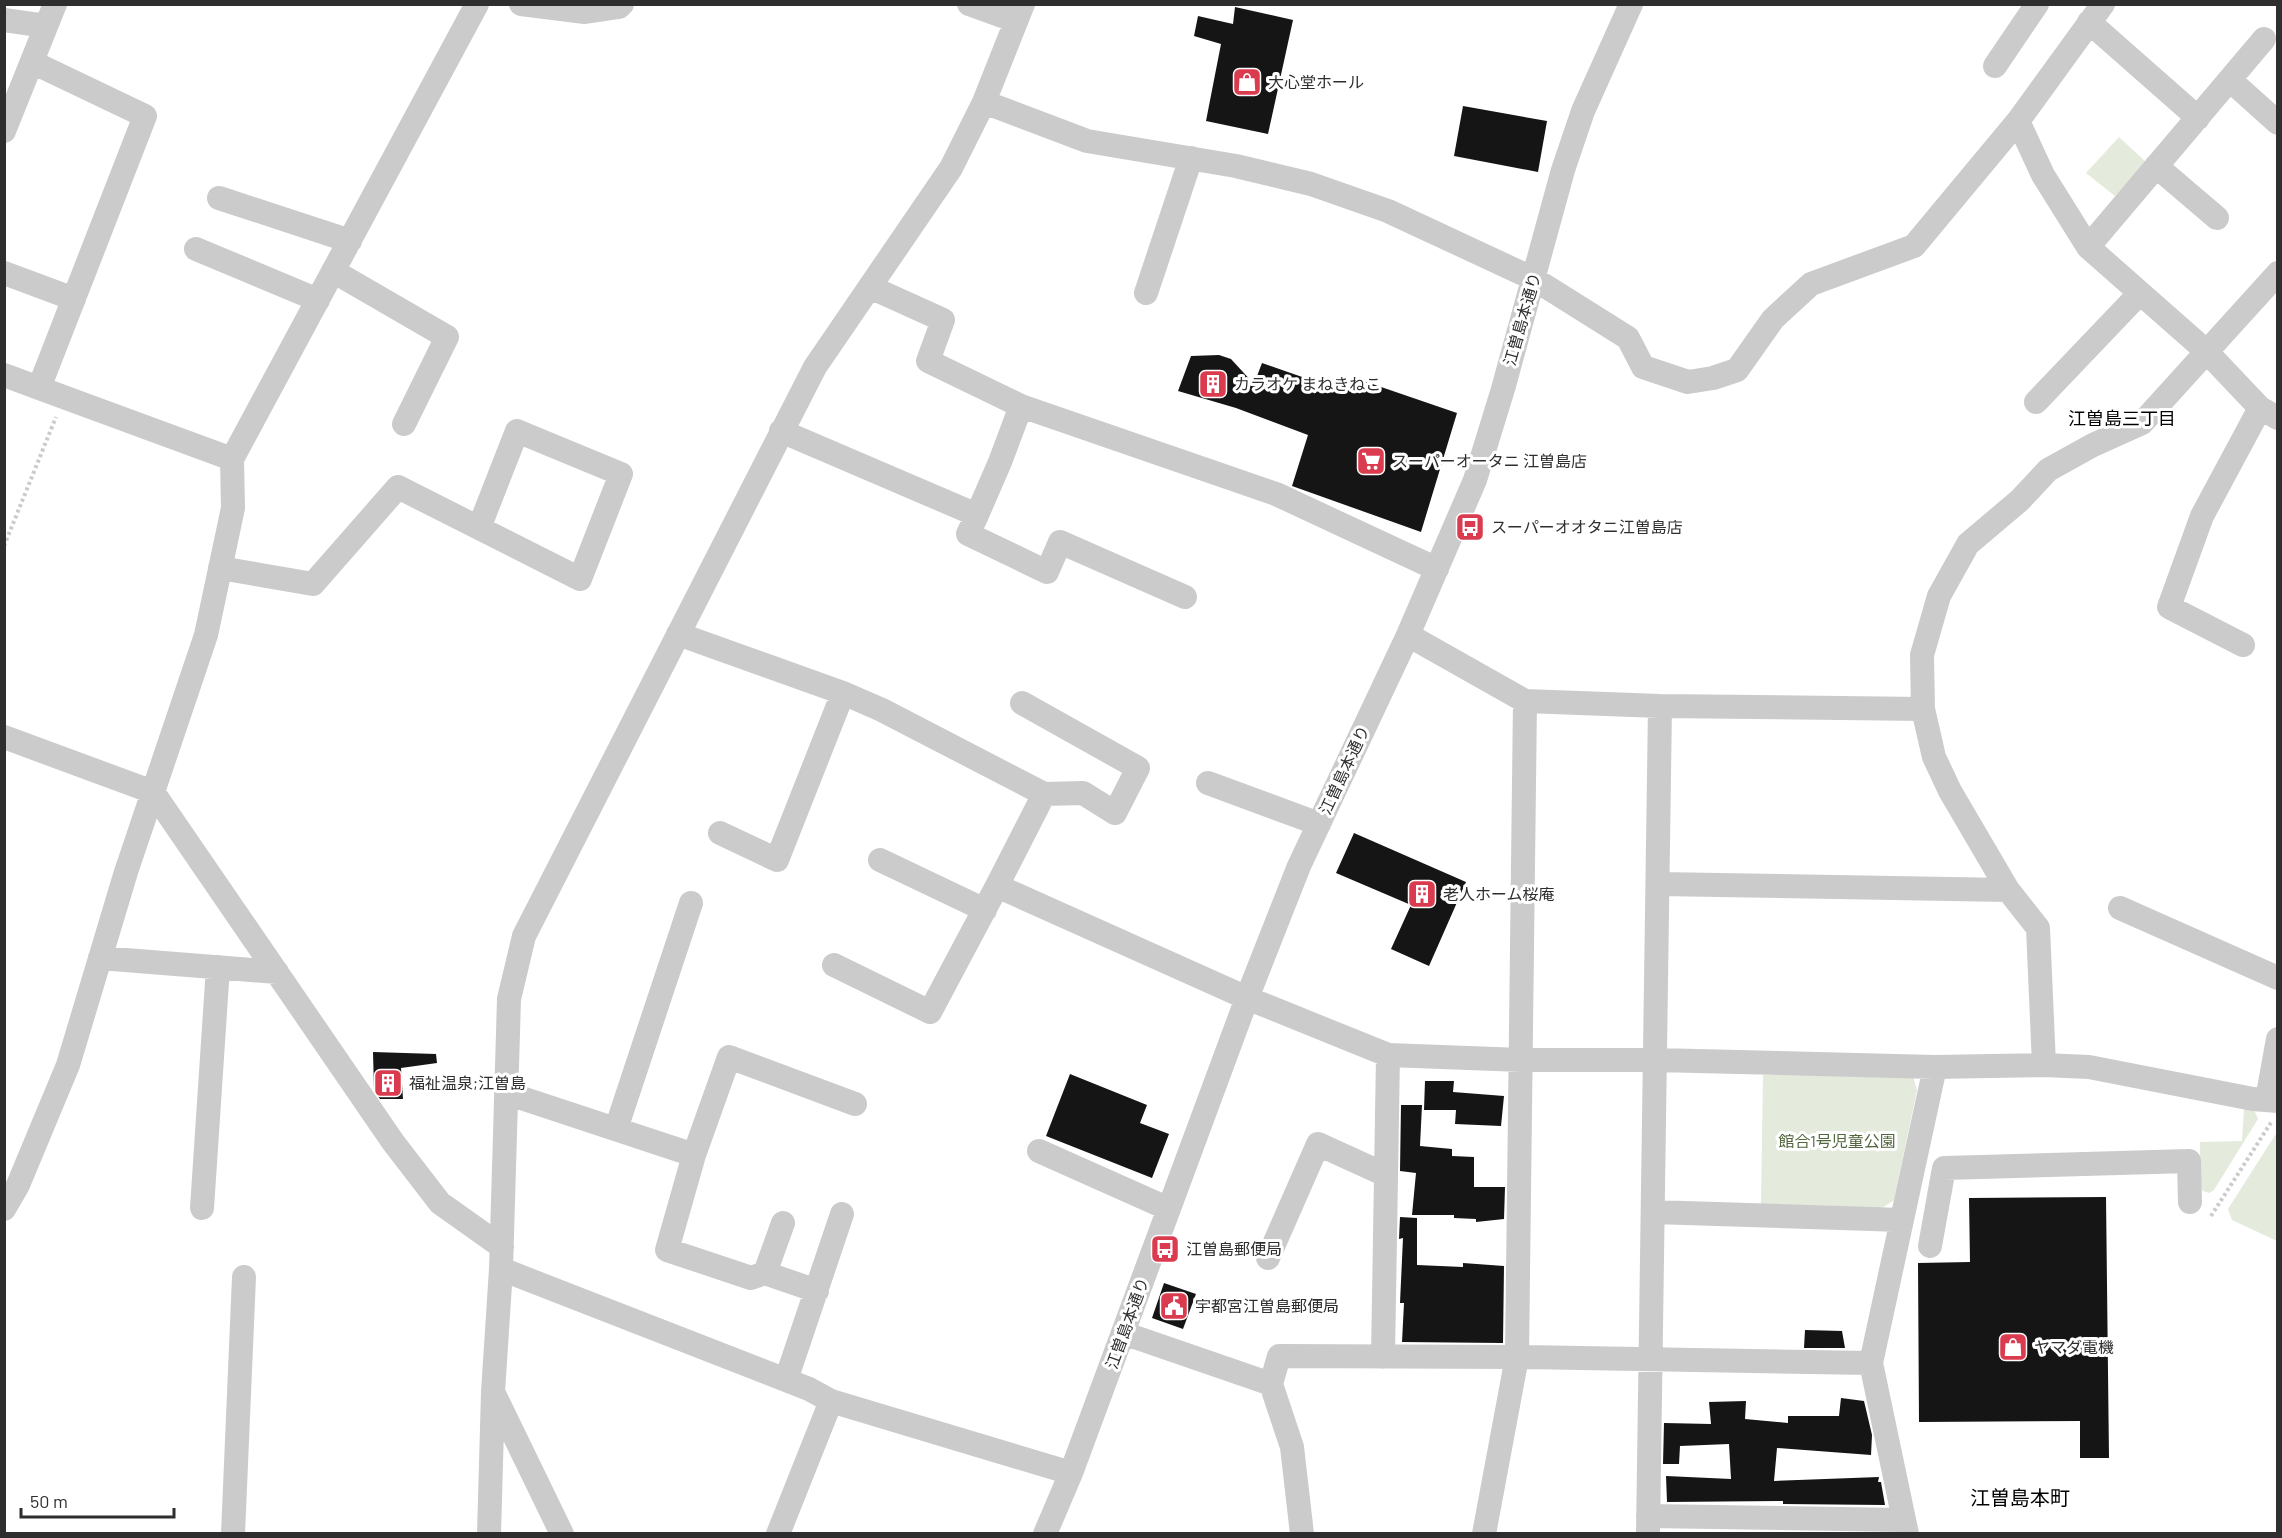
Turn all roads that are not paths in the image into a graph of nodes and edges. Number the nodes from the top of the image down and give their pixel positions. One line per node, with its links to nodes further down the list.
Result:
1 (477, 4): 24 (street)
2 (521, 4): 3 (street)
3 (622, 4)
4 (969, 4): 7 (street)
5 (1631, 4): 30 (street, 江曽島本通り)
6 (2037, 4): 13 (street)
7 (1019, 13): 15 (street)
8 (2096, 13): 16 (street); 17 (street)
9 (51, 15): 10 (street); 12 (street)
10 (4, 20)
11 (2264, 39): 14 (street)
12 (32, 62): 19 (street); 34 (street)
13 (1995, 66)
14 (2230, 80): 16 (street); 18 (street)
15 (984, 102): 20 (street); 31 (street)
16 (2198, 118): 21 (street)
17 (2018, 121): 25 (street); 30 (street)
18 (2277, 123)
19 (4, 131)
20 (1191, 159): 30 (street); 33 (street)
21 (2156, 166): 23 (street); 25 (street)
22 (219, 198): 24 (street)
23 (2217, 218)
24 (350, 241): 27 (street)
25 (2088, 247): 32 (street)
26 (196, 249): 35 (street)
27 (333, 271): 35 (street); 42 (street)
28 (4, 273): 34 (street)
29 (2277, 273): 36 (street)
30 (1534, 279): 48 (street, 江曽島本通り)
31 (870, 287): 40 (street); 43 (street)
32 (2140, 292): 36 (street); 39 (street)
33 (1146, 293)
34 (74, 299): 38 (street)
35 (318, 300): 44 (street)
36 (2206, 351): 41 (street); 57 (street)
37 (4, 375): 38 (street)
38 (39, 388): 44 (street)
39 (2036, 402)
40 (1021, 406): 45 (street); 48 (street)
41 (2269, 413): 52 (street)
42 (404, 424)
43 (781, 431): 45 (street); 50 (street)
44 (232, 459): 47 (street)
45 (977, 515): 49 (street)
46 (479, 528): 46 (street); 47 (street)
47 (220, 568): 60 (street)
48 (1437, 569): 51 (street, 江曽島本通り)
49 (1185, 597)
50 (678, 634): 53 (street); 83 (street)
51 (1408, 635): 54 (street); 62 (street, 江曽島本通り)
52 (2243, 645)
53 (843, 693): 61 (street); 63 (street)
54 (1525, 701): 56 (street); 79 (street)
55 (1022, 703): 61 (street)
56 (1660, 706): 57 (street); 65 (street)
57 (1923, 709): 67 (street)
58 (4, 737): 60 (street)
59 (1208, 783): 62 (street)
60 (153, 792): 71 (street); 74 (street)
61 (1044, 794): 66 (street)
62 (1318, 824): 76 (street, 江曽島本通り)
63 (720, 833)
64 (880, 860): 70 (street)
65 (1659, 884): 67 (street); 80 (street)
66 (997, 886): 70 (street); 76 (street)
67 (2008, 890): 81 (street)
68 (691, 903): 86 (street)
69 (2120, 908): 75 (street)
70 (985, 910): 72 (street)
71 (100, 958): 73 (street); 92 (street)
72 (834, 965)
73 (218, 967): 74 (street); 91 (street)
74 (277, 972): 99 (street)
75 (2277, 978)
76 (1247, 998): 78 (street); 93 (street, 江曽島本通り)
77 (2277, 1039): 85 (street)
78 (1388, 1055): 79 (street); 89 (street)
79 (1522, 1060): 80 (street); 106 (street)
80 (1656, 1060): 82 (street); 94 (street)
81 (2044, 1065): 82 (street); 85 (street)
82 (1935, 1066): 96 (street)
83 (506, 1093): 86 (street); 99 (street)
84 (855, 1104): 88 (street)
85 (2274, 1105)
86 (616, 1129): 88 (street)
87 (1039, 1151): 93 (street)
88 (694, 1155): 101 (street)
89 (1386, 1175): 100 (street); 105 (street)
90 (2190, 1202): 98 (street)
91 (202, 1208)
92 (4, 1209)
93 (1169, 1209): 104 (street, 江曽島本通り)
94 (1653, 1212): 96 (street); 107 (street)
95 (842, 1214): 103 (street)
96 (1902, 1220): 108 (street)
97 (783, 1223): 101 (street)
98 (1930, 1246)
99 (502, 1258): 109 (street); 111 (street)
100 (1269, 1258)
101 (765, 1273): 103 (street)
102 (244, 1277): 116 (street)
103 (817, 1291): 109 (street)
104 (1123, 1333): 110 (street); 113 (street, 江曽島本通り)
105 (1383, 1357): 106 (street); 110 (street)
106 (1517, 1357): 107 (street); 122 (street)
107 (1649, 1360): 108 (street); 114 (street)
108 (1871, 1363): 115 (street)
109 (786, 1380): 112 (street)
110 (1271, 1384): 121 (street)
111 (493, 1392): 117 (street); 118 (street)
112 (831, 1401): 113 (street); 119 (street)
113 (1071, 1473): 120 (street, 江曽島本通り)
114 (1648, 1525): 115 (street)
115 (1906, 1527)
116 (233, 1533)
117 (489, 1533)
118 (562, 1533)
119 (778, 1533)
120 (1045, 1533)
121 (1302, 1533)
122 (1484, 1533)

